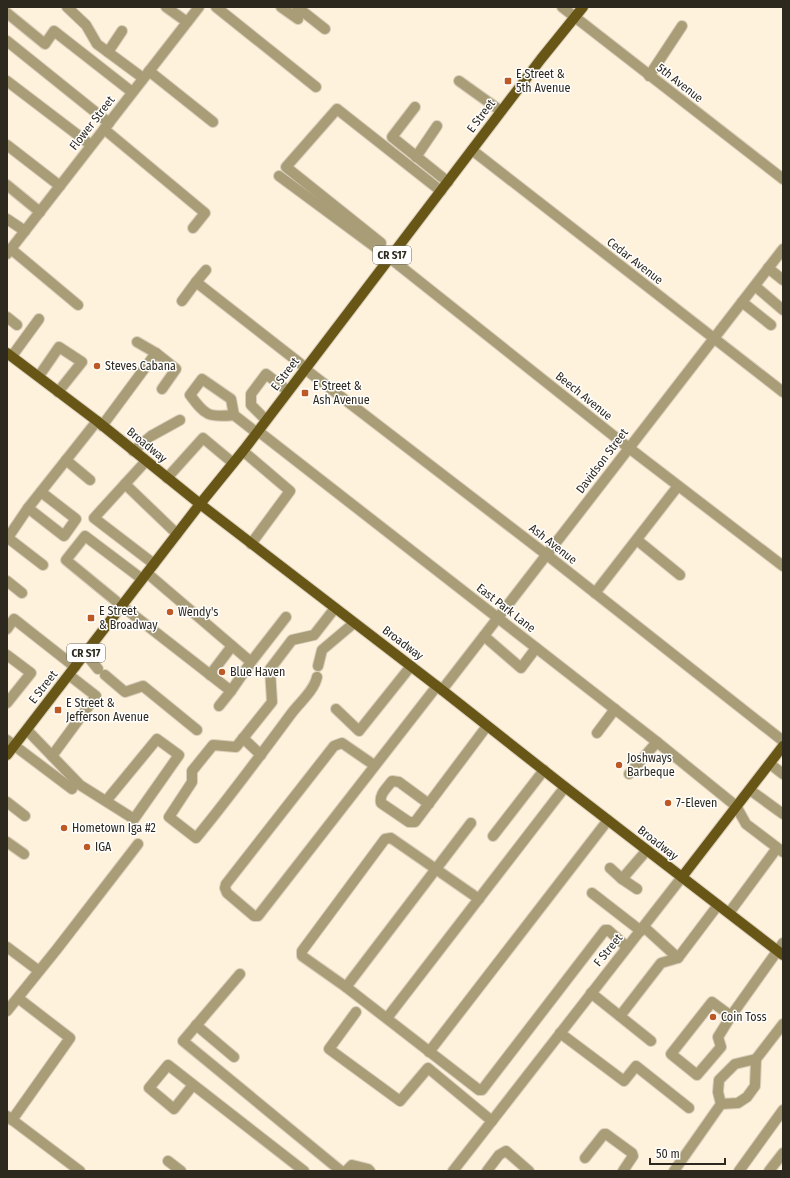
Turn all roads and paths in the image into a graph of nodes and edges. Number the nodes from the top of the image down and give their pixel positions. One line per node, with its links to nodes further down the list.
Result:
1 (67, 7): 17 (street)
2 (166, 7): 12 (street)
3 (198, 7): 12 (street, Flower Street)
4 (216, 7): 22 (street)
5 (282, 7): 11 (street)
6 (298, 7): 14 (street)
7 (562, 7): 10 (street, 5th Avenue)
8 (583, 7): 10 (main road, E Street / CR S17)
9 (7, 14): 23 (street)
10 (574, 17): 19 (street, 5th Avenue); 25 (main road, E Street / CR S17)
11 (298, 19)
12 (187, 22): 18 (street, Flower Street)
13 (682, 26): 19 (street)
14 (325, 29)
15 (122, 32): 17 (street)
16 (7, 41): 27 (street)
17 (108, 52): 18 (street)
18 (146, 75): 23 (street, Flower Street); 26 (street)
19 (650, 76): 34 (street, 5th Avenue)
20 (7, 81): 30 (street)
21 (459, 81): 25 (street)
22 (316, 87)
23 (132, 92): 27 (street, Flower Street)
24 (415, 107): 32 (street)
25 (501, 111): 31 (main road, E Street / CR S17)
26 (213, 122)
27 (106, 126): 30 (street, Flower Street); 41 (street)
28 (438, 126): 32 (street)
29 (7, 145): 37 (street)
30 (91, 145): 37 (street, Flower Street)
31 (472, 150): 35 (main road, E Street / CR S17); 59 (street, Cedar Avenue)
32 (416, 157): 35 (street)
33 (278, 176): 45 (street)
34 (783, 179)
35 (448, 182): 38 (main road, E Street / CR S17)
36 (7, 185): 39 (street)
37 (60, 186): 39 (street, Flower Street)
38 (441, 191): 45 (main road, E Street / CR S17); 45 (street)
39 (40, 212): 42 (street, Flower Street)
40 (7, 219): 42 (street)
41 (193, 228)
42 (25, 232): 44 (street, Flower Street)
43 (783, 249): 46 (street, Davidson Street)
44 (8, 252): 53 (street)
45 (392, 256): 63 (main road, E Street / CR S17); 74 (street, Beech Avenue)
46 (768, 268): 48 (street); 50 (street, Davidson Street)
47 (206, 270): 49 (street)
48 (783, 280)
49 (196, 282): 51 (street); 63 (street, Ash Avenue)
50 (755, 286): 52 (street, Davidson Street); 54 (street)
51 (182, 300)
52 (742, 302): 58 (street); 59 (street, Davidson Street)
53 (78, 304)
54 (783, 310)
55 (7, 317): 57 (street)
56 (39, 319): 62 (street)
57 (17, 325)
58 (771, 325)
59 (714, 338): 68 (street, Cedar Avenue); 74 (street, Davidson Street)
60 (137, 342): 61 (street)
61 (156, 353): 65 (street); 72 (street)
62 (9, 354): 64 (main road, Broadway)
63 (306, 368): 66 (main road, E Street / CR S17); 91 (street, Ash Avenue)
64 (39, 376): 67 (main road, Broadway); 67 (street)
65 (162, 389)
66 (288, 391): 71 (main road, E Street / CR S17); 71 (street)
67 (58, 392): 72 (main road, Broadway)
68 (783, 392)
69 (234, 416): 73 (street, East Park Lane)
70 (180, 420): 75 (street)
71 (266, 420): 73 (main road, E Street / CR S17)
72 (99, 423): 75 (main road, Broadway); 77 (street)
73 (257, 432): 76 (main road, E Street / CR S17); 103 (street, East Park Lane)
74 (628, 448): 83 (street, Beech Avenue); 91 (street, Davidson Street)
75 (133, 451): 78 (main road, Broadway)
76 (243, 451): 79 (main road, E Street / CR S17); 90 (street)
77 (66, 460): 81 (street); 84 (street)
78 (146, 461): 80 (main road, Broadway); 82 (street)
79 (233, 463): 80 (street); 85 (main road, E Street / CR S17)
80 (167, 478): 85 (main road, Broadway)
81 (90, 480)
82 (125, 484): 87 (street); 92 (street)
83 (678, 486): 89 (street); 94 (street, Beech Avenue)
84 (41, 492): 86 (street); 86 (street)
85 (200, 504): 87 (main road, E Street / CR S17); 90 (main road, Broadway)
86 (28, 508): 88 (street)
87 (177, 534): 92 (main road, E Street / CR S17)
88 (7, 539): 93 (street)
89 (637, 540): 95 (street); 99 (street)
90 (251, 544): 101 (main road, Broadway)
91 (547, 555): 99 (street, Ash Avenue); 103 (street, Davidson Street)
92 (154, 564): 96 (main road, E Street / CR S17)
93 (43, 565)
94 (783, 566)
95 (680, 575)
96 (145, 576): 100 (main road, E Street / CR S17); 100 (street); 108 (street)
97 (7, 582): 98 (street)
98 (22, 593)
99 (595, 593): 130 (street, Ash Avenue)
100 (122, 606): 111 (main road, E Street / CR S17); 117 (street)
101 (335, 608): 104 (main road, Broadway); 106 (street)
102 (286, 617): 113 (street)
103 (498, 618): 107 (street, Davidson Street); 109 (street, East Park Lane)
104 (354, 623): 110 (street); 115 (main road, Broadway)
105 (7, 629): 116 (street)
106 (314, 635): 110 (street); 129 (street)
107 (484, 636): 109 (street); 119 (street, Davidson Street)
108 (232, 646): 113 (street); 117 (street)
109 (536, 648): 124 (street, East Park Lane)
110 (322, 650): 114 (street)
111 (85, 653): 116 (main road, E Street / CR S17); 127 (street)
112 (7, 654): 121 (street)
113 (251, 662): 120 (street)
114 (318, 666)
115 (411, 666): 119 (main road, Broadway); 123 (street)
116 (72, 671): 126 (main road, E Street / CR S17); 136 (street)
117 (210, 675): 120 (street)
118 (316, 677): 135 (street)
119 (439, 688): 125 (main road, Broadway); 138 (street, Davidson Street)
120 (231, 691): 122 (street)
121 (7, 703)
122 (218, 706)
123 (336, 709)
124 (614, 709): 128 (street); 131 (street, East Park Lane)
125 (487, 726): 139 (main road, Broadway); 147 (street)
126 (27, 730): 132 (main road, E Street / CR S17); 136 (street)
127 (197, 730)
128 (596, 734)
129 (243, 738): 135 (street); 135 (street)
130 (783, 741)
131 (657, 742): 140 (street); 148 (street, East Park Lane)
132 (11, 743): 134 (main road, E Street / CR S17); 143 (street)
133 (783, 746): 137 (main road, F Street)
134 (7, 755)
135 (261, 755)
136 (52, 756): 145 (street)
137 (770, 764): 141 (street); 144 (main road, F Street)
138 (374, 765): 138 (street, Davidson Street)
139 (544, 770): 142 (main road, Broadway); 153 (street)
140 (629, 774)
141 (783, 774)
142 (565, 787): 151 (main road, Broadway); 165 (street)
143 (72, 789)
144 (750, 790): 148 (main road, F Street); 149 (street)
145 (106, 801): 145 (street)
146 (7, 802): 150 (street)
147 (428, 804): 147 (street)
148 (736, 806): 157 (street); 161 (main road, F Street)
149 (783, 814)
150 (25, 816)
151 (608, 820): 156 (main road, Broadway); 187 (street)
152 (471, 823): 160 (street)
153 (494, 836)
154 (7, 842): 158 (street)
155 (138, 844): 173 (street)
156 (647, 850): 161 (main road, Broadway); 162 (street)
157 (780, 850): 167 (street)
158 (24, 854)
159 (610, 868): 162 (street)
160 (437, 869): 165 (street); 175 (street); 175 (street)
161 (682, 877): 166 (main road, Broadway); 168 (street, F Street)
162 (622, 879): 163 (street)
163 (636, 889)
164 (592, 893): 168 (street)
165 (478, 898): 182 (street)
166 (718, 904): 167 (main road, Broadway); 172 (street)
167 (729, 913): 171 (main road, Broadway)
168 (642, 929): 170 (street, F Street); 172 (street)
169 (7, 947): 173 (street)
170 (627, 947): 176 (street, F Street); 187 (street)
171 (781, 949): 181 (street)
172 (678, 958): 180 (street)
173 (39, 971): 177 (street)
174 (240, 974): 184 (street)
175 (346, 987): 182 (street)
176 (591, 993): 180 (street); 185 (street, F Street)
177 (18, 998): 178 (street); 194 (street)
178 (7, 1011)
179 (356, 1012): 195 (street)
180 (620, 1016): 186 (street)
181 (731, 1016): 181 (street)
182 (387, 1018): 187 (street)
183 (783, 1024): 189 (street)
184 (196, 1025): 188 (street); 202 (street)
185 (560, 1033): 192 (street); 195 (street, F Street)
186 (651, 1041)
187 (430, 1052)
188 (234, 1057)
189 (756, 1059): 191 (street); 191 (street)
190 (193, 1085): 190 (street); 201 (street)
191 (721, 1104): 209 (street)
192 (689, 1108)
193 (783, 1110): 210 (street)
194 (10, 1118): 199 (street)
195 (492, 1121): 205 (street, F Street)
196 (783, 1153): 211 (street)
197 (585, 1158): 208 (street)
198 (168, 1161): 200 (street)
199 (79, 1171)
200 (181, 1171)
201 (304, 1171)
202 (341, 1171)
203 (346, 1171): 204 (street)
204 (370, 1171)
205 (453, 1171)
206 (487, 1171): 207 (street)
207 (529, 1171)
208 (623, 1171)
209 (674, 1171)
210 (739, 1171)
211 (770, 1171)

